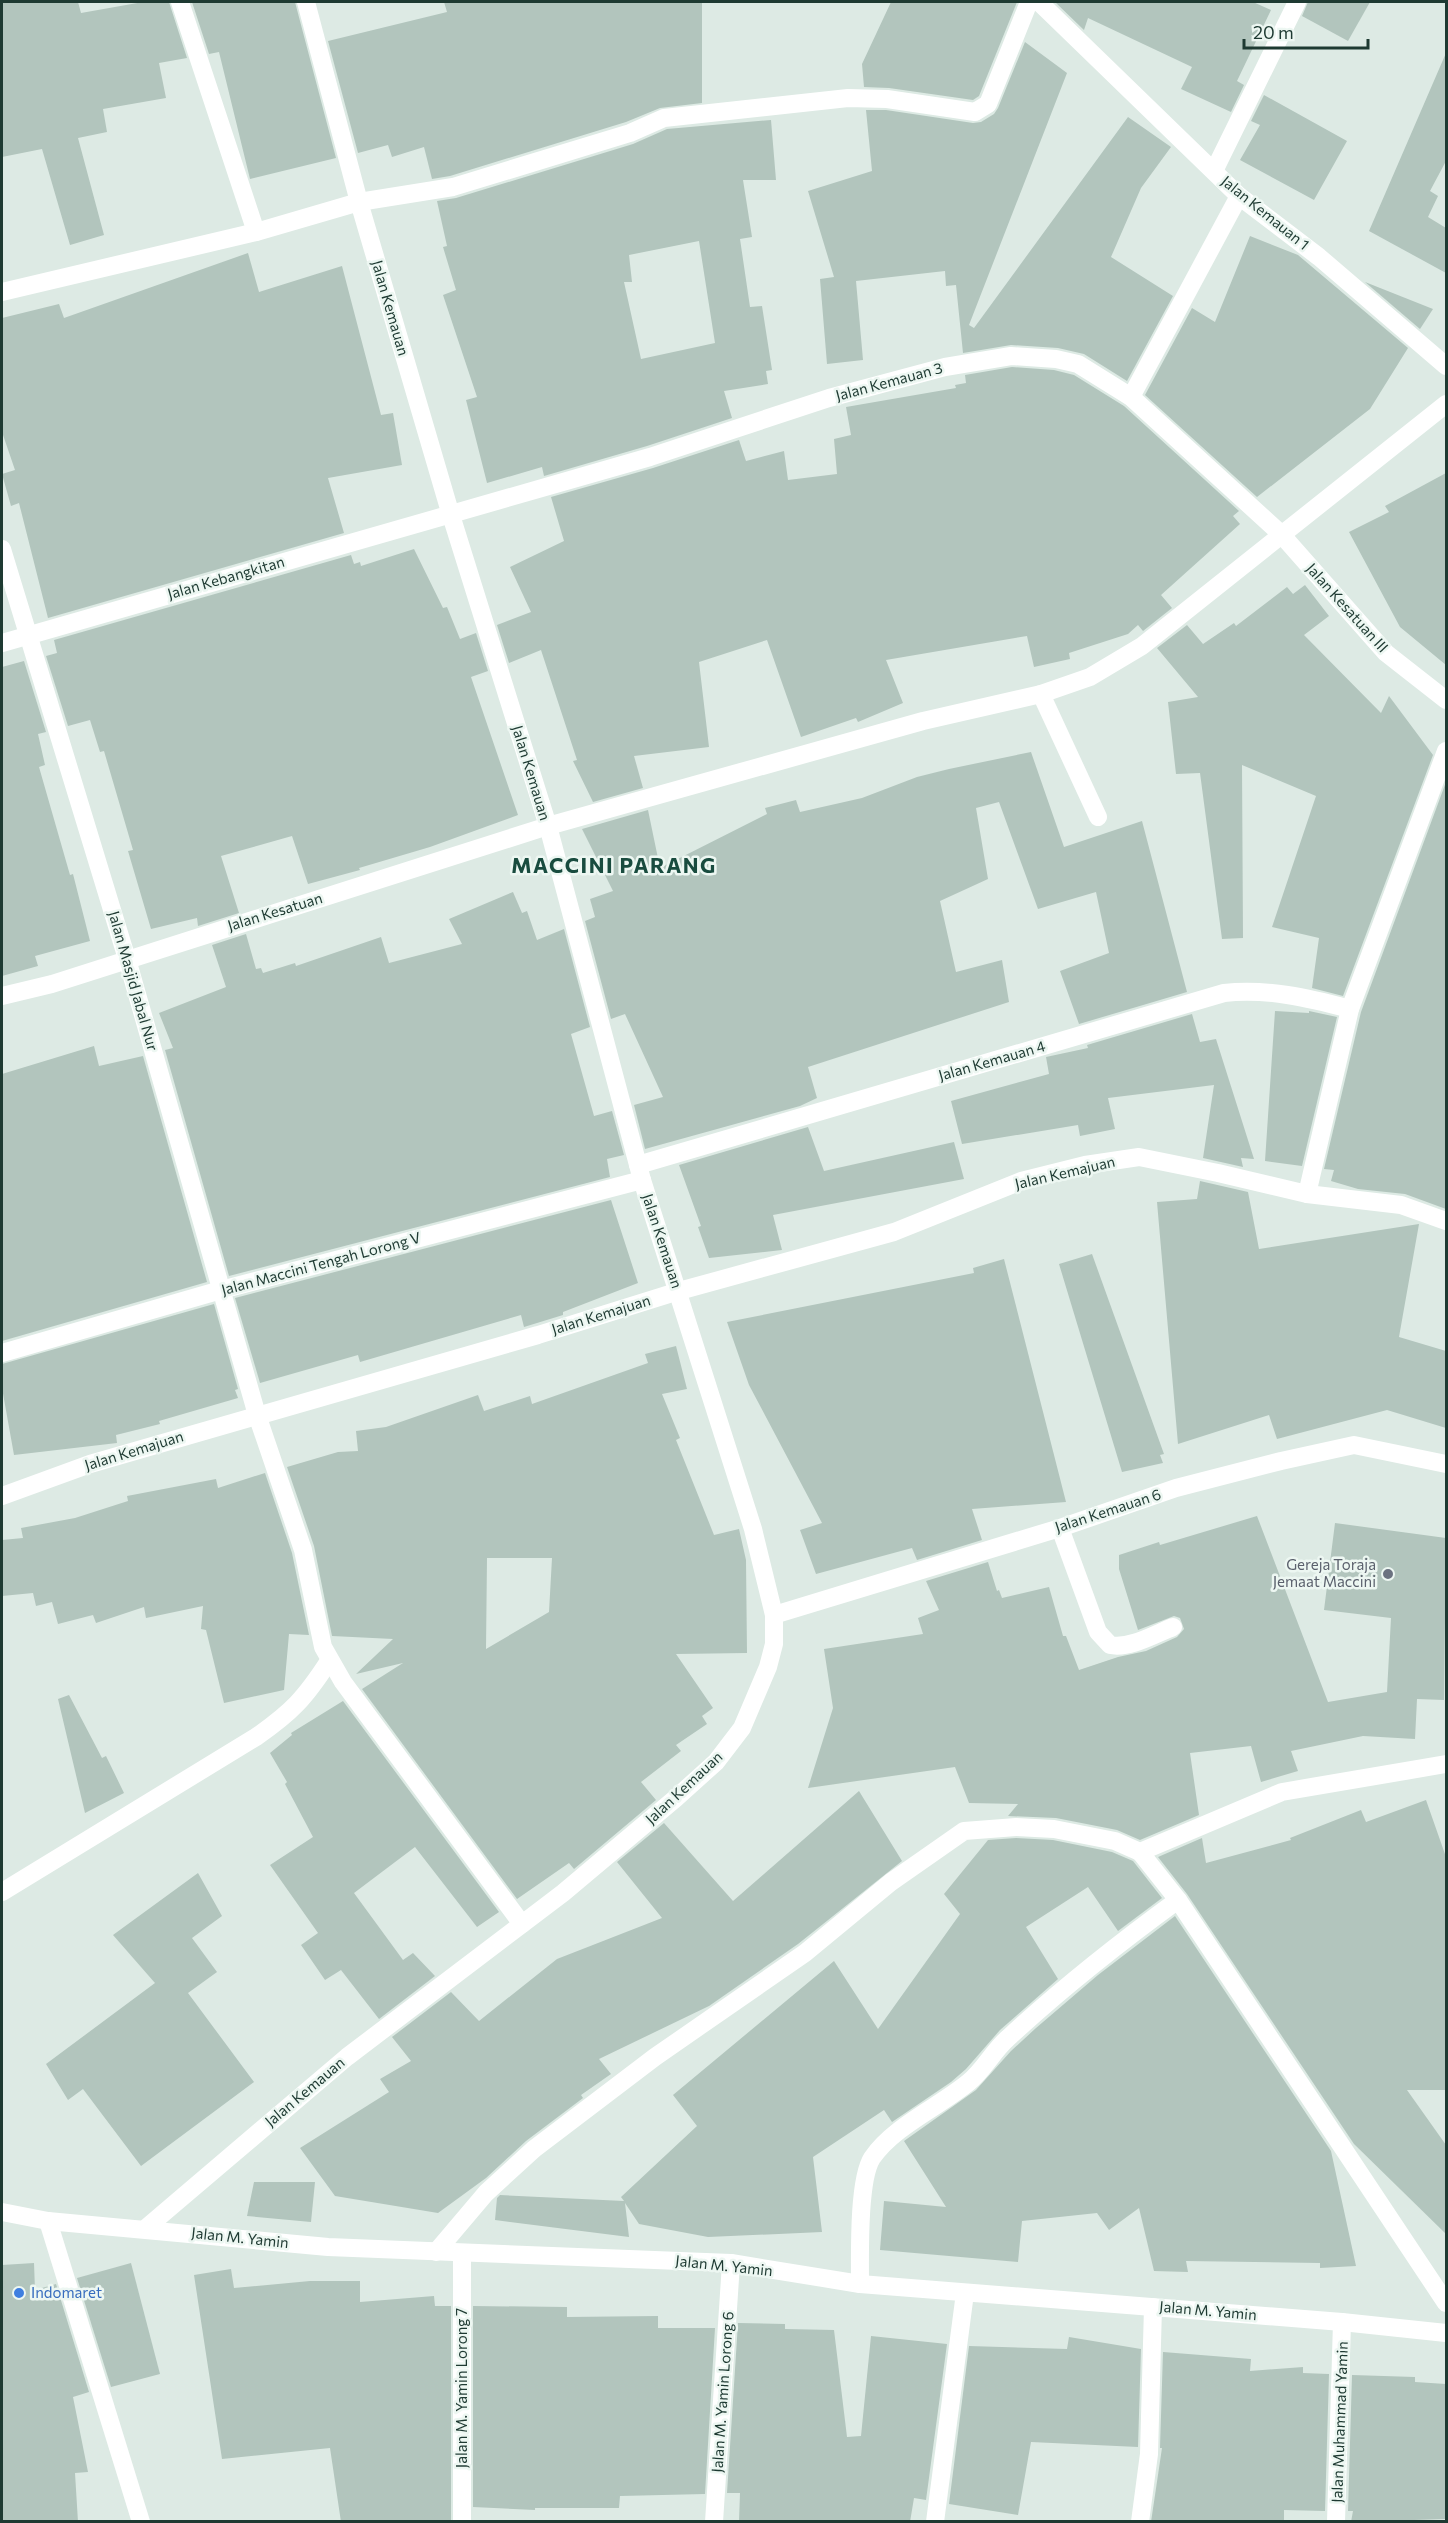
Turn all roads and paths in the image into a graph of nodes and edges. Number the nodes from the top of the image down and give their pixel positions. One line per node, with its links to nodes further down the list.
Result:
1 (180, 2): 9 (street)
2 (306, 2): 8 (street, Jalan Kemauan)
3 (1029, 2): 8 (street)
4 (1039, 2): 6 (street, Jalan Kemauan 1)
5 (1297, 2): 6 (street)
6 (1214, 171): 7 (street, Jalan Kemauan 1)
7 (1239, 196): 11 (street, Jalan Kemauan 1); 12 (street)
8 (359, 202): 9 (street); 14 (street, Jalan Kemauan)
9 (256, 232): 10 (street)
10 (2, 292)
11 (1446, 366)
12 (1131, 397): 14 (street, Jalan Kemauan 3); 15 (street, Jalan Kemauan 3)
13 (1446, 404): 15 (street, Jalan Kesatuan)
14 (450, 513): 17 (street, Jalan Kebangkitan); 23 (street, Jalan Kemauan)
15 (1281, 534): 19 (street, Jalan Kesatuan); 20 (street, Jalan Kesatuan III)
16 (2, 549): 17 (street, Jalan Masjid Jabal Nur)
17 (27, 636): 18 (street, Jalan Kebangkitan); 24 (street, Jalan Masjid Jabal Nur)
18 (2, 643)
19 (1041, 694): 22 (street); 23 (street, Jalan Kesatuan)
20 (1446, 700)
21 (1446, 751): 26 (street)
22 (1098, 817)
23 (548, 826): 24 (street, Jalan Kesatuan); 27 (street, Jalan Kemauan)
24 (127, 959): 25 (street, Jalan Kesatuan); 30 (street, Jalan Masjid Jabal Nur)
25 (2, 996)
26 (1350, 1009): 27 (street, Jalan Kemauan 4); 28 (street)
27 (640, 1173): 30 (street, Jalan Maccini Tengah Lorong V); 31 (street, Jalan Kemauan)
28 (1307, 1194): 29 (street, Jalan Kemajuan); 31 (street, Jalan Kemajuan)
29 (1446, 1221)
30 (221, 1290): 32 (street, Jalan Maccini Tengah Lorong V); 33 (street, Jalan Masjid Jabal Nur)
31 (679, 1291): 33 (street, Jalan Kemajuan); 37 (street, Jalan Kemauan)
32 (2, 1353)
33 (257, 1415): 35 (street, Jalan Kemajuan); 39 (street, Jalan Masjid Jabal Nur)
34 (1446, 1464): 36 (street, Jalan Kemauan 6)
35 (2, 1496)
36 (1060, 1528): 37 (street, Jalan Kemauan 6); 38 (street)
37 (774, 1615): 44 (street, Jalan Kemauan)
38 (1173, 1627)
39 (329, 1661): 42 (street); 44 (street, Jalan Masjid Jabal Nur)
40 (1446, 1764): 41 (street)
41 (1140, 1852): 43 (street); 48 (street)
42 (2, 1892)
43 (1178, 1900): 51 (street); 53 (street)
44 (522, 1924): 47 (street, Jalan Kemauan)
45 (2, 2212): 46 (street, Jalan M. Yamin)
46 (48, 2221): 47 (street, Jalan M. Yamin); 57 (street)
47 (146, 2228): 48 (street, Jalan M. Yamin)
48 (436, 2252): 49 (street, Jalan M. Yamin)
49 (462, 2254): 50 (street, Jalan M. Yamin); 58 (street, Jalan M. Yamin Lorong 7)
50 (731, 2264): 51 (street, Jalan M. Yamin); 59 (street, Jalan M. Yamin Lorong 6)
51 (860, 2284): 52 (street, Jalan M. Yamin)
52 (965, 2293): 54 (street, Jalan M. Yamin); 60 (street)
53 (1446, 2303)
54 (1153, 2307): 55 (street, Jalan M. Yamin); 61 (street)
55 (1342, 2322): 56 (street, Jalan M. Yamin); 62 (street, Jalan Muhammad Yamin)
56 (1446, 2333)
57 (141, 2522)
58 (462, 2522)
59 (714, 2522)
60 (935, 2522)
61 (1140, 2522)
62 (1336, 2522)

